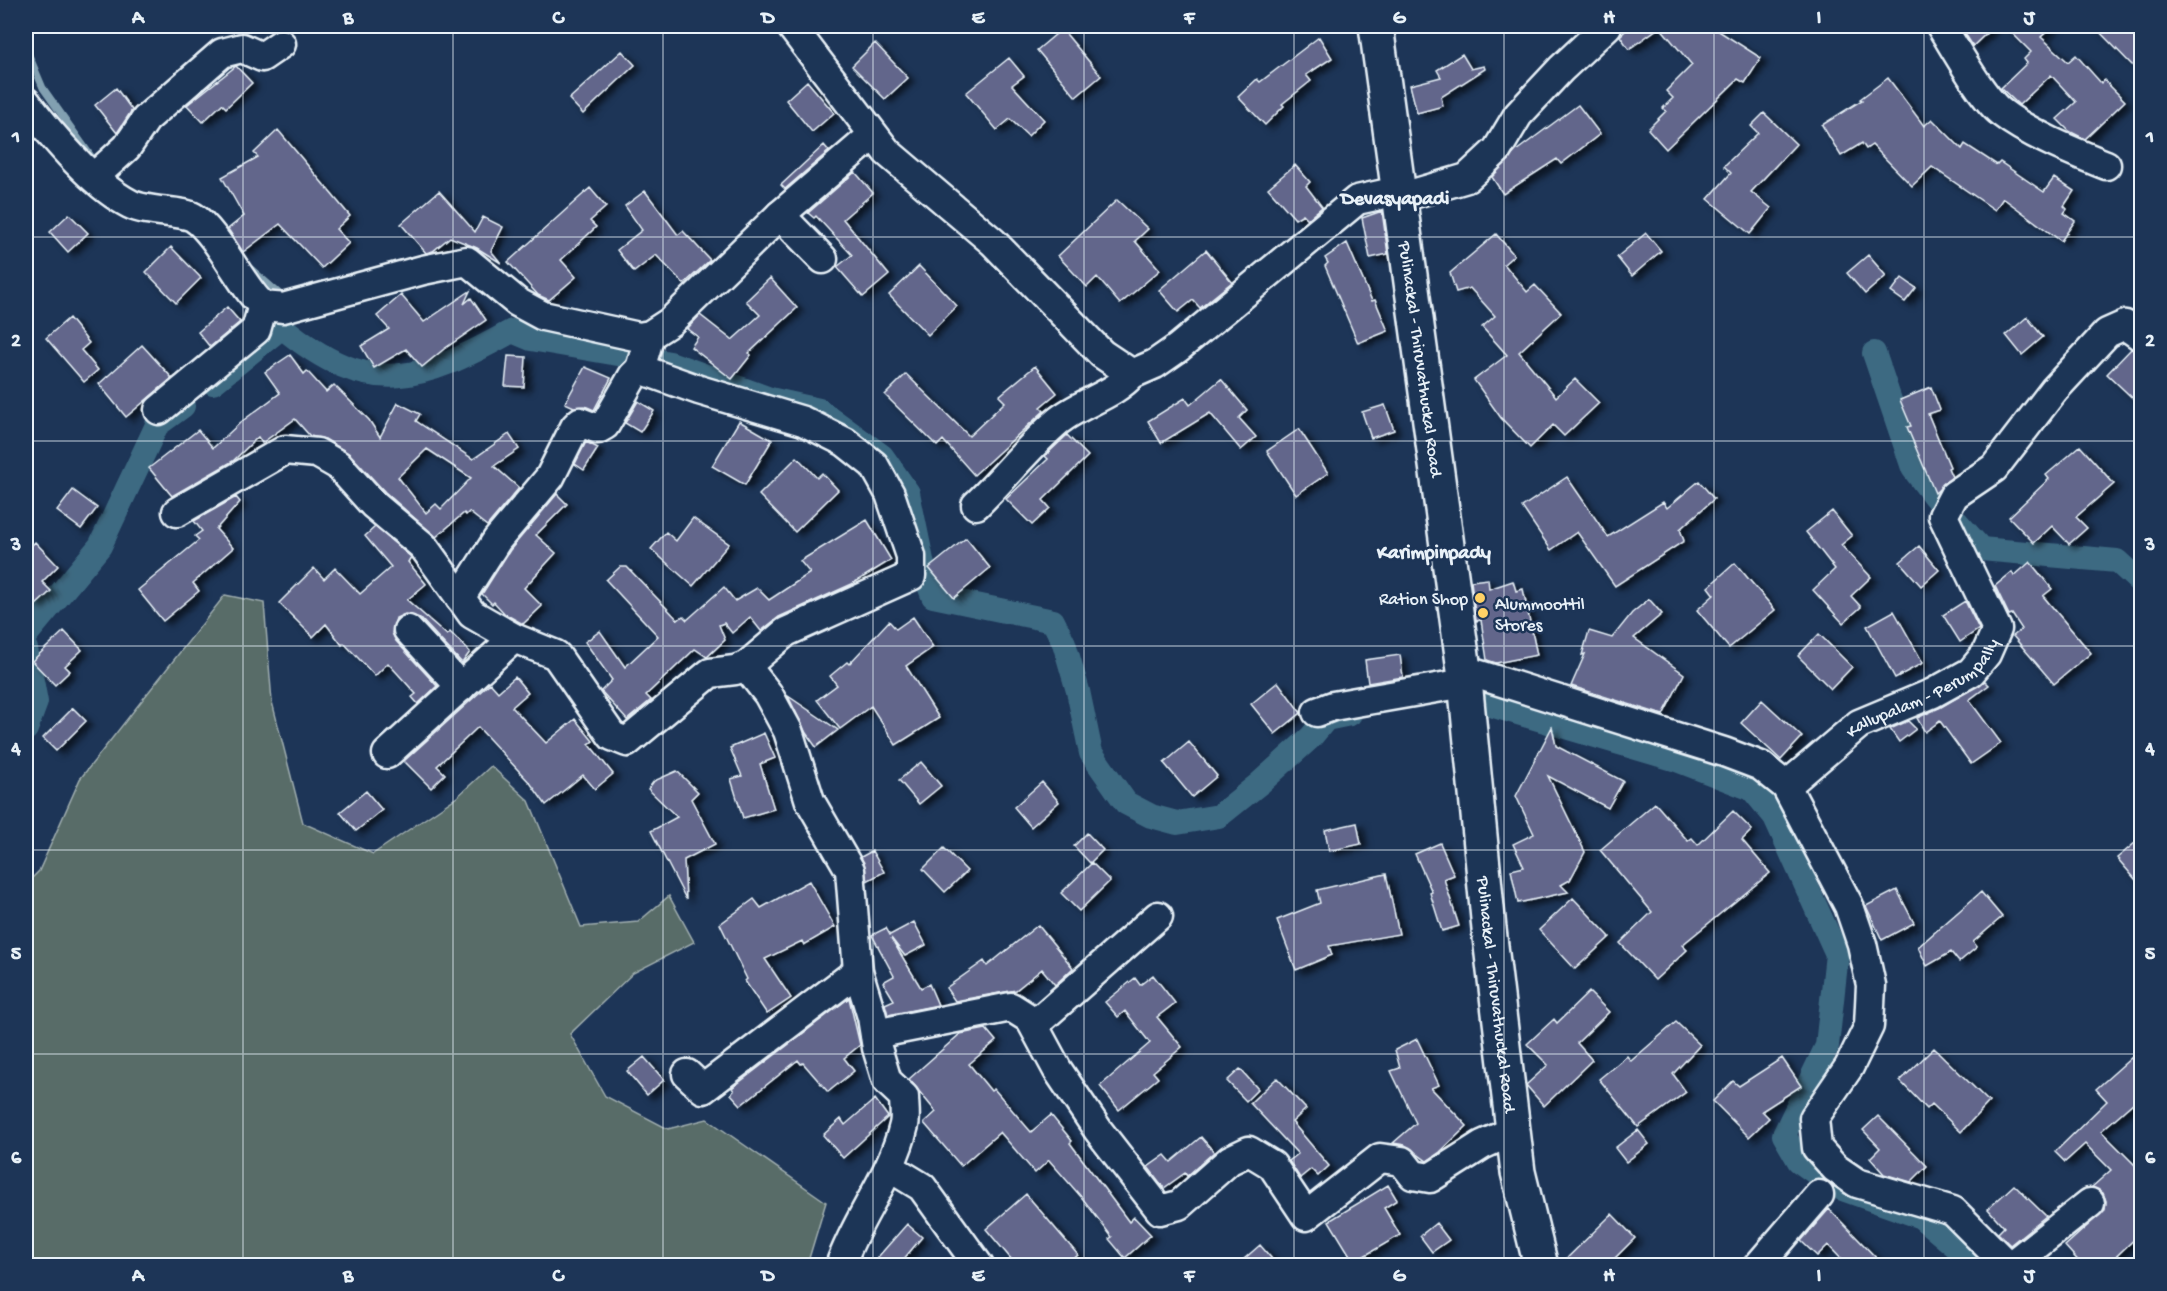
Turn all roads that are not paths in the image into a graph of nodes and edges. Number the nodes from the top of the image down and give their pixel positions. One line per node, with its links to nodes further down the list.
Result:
1 (791, 26): 7 (street)
2 (1376, 26): 10 (main road, Pulinackal - Thiruvathuckal Road)
3 (1607, 26): 10 (street)
4 (1941, 26): 8 (street)
5 (281, 44): 9 (street)
6 (26, 102): 9 (street)
7 (873, 135): 11 (street); 17 (street)
8 (2106, 165)
9 (94, 177): 13 (street)
10 (1398, 194): 17 (street); 26 (main road, Pulinackal - Thiruvathuckal Road)
11 (780, 214): 12 (street); 14 (street)
12 (823, 259)
13 (273, 307): 14 (street); 18 (street)
14 (650, 336): 16 (street)
15 (2142, 337): 29 (street, Kallupalam - Perumpally)
16 (641, 366): 21 (street); 24 (street)
17 (1132, 374): 19 (street)
18 (159, 410)
19 (976, 505)
20 (177, 512): 21 (street)
21 (460, 598): 23 (street)
22 (408, 630): 25 (street)
23 (514, 638): 24 (street); 25 (street)
24 (746, 666): 31 (street)
25 (461, 687): 28 (street)
26 (1466, 692): 27 (street); 29 (street); 35 (main road, Pulinackal - Thiruvathuckal Road)
27 (1317, 712)
28 (387, 754)
29 (1786, 786): 43 (street)
30 (1158, 916): 32 (street)
31 (858, 971): 33 (street); 34 (street)
32 (1034, 1025): 33 (street); 35 (street)
33 (875, 1034): 36 (street)
34 (687, 1074)
35 (1513, 1131): 41 (main road, Pulinackal - Thiruvathuckal Road)
36 (889, 1167): 39 (street); 40 (street)
37 (1819, 1195): 42 (street)
38 (2090, 1203): 43 (street)
39 (840, 1266)
40 (979, 1266)
41 (1541, 1266)
42 (1758, 1266)
43 (2009, 1266)

